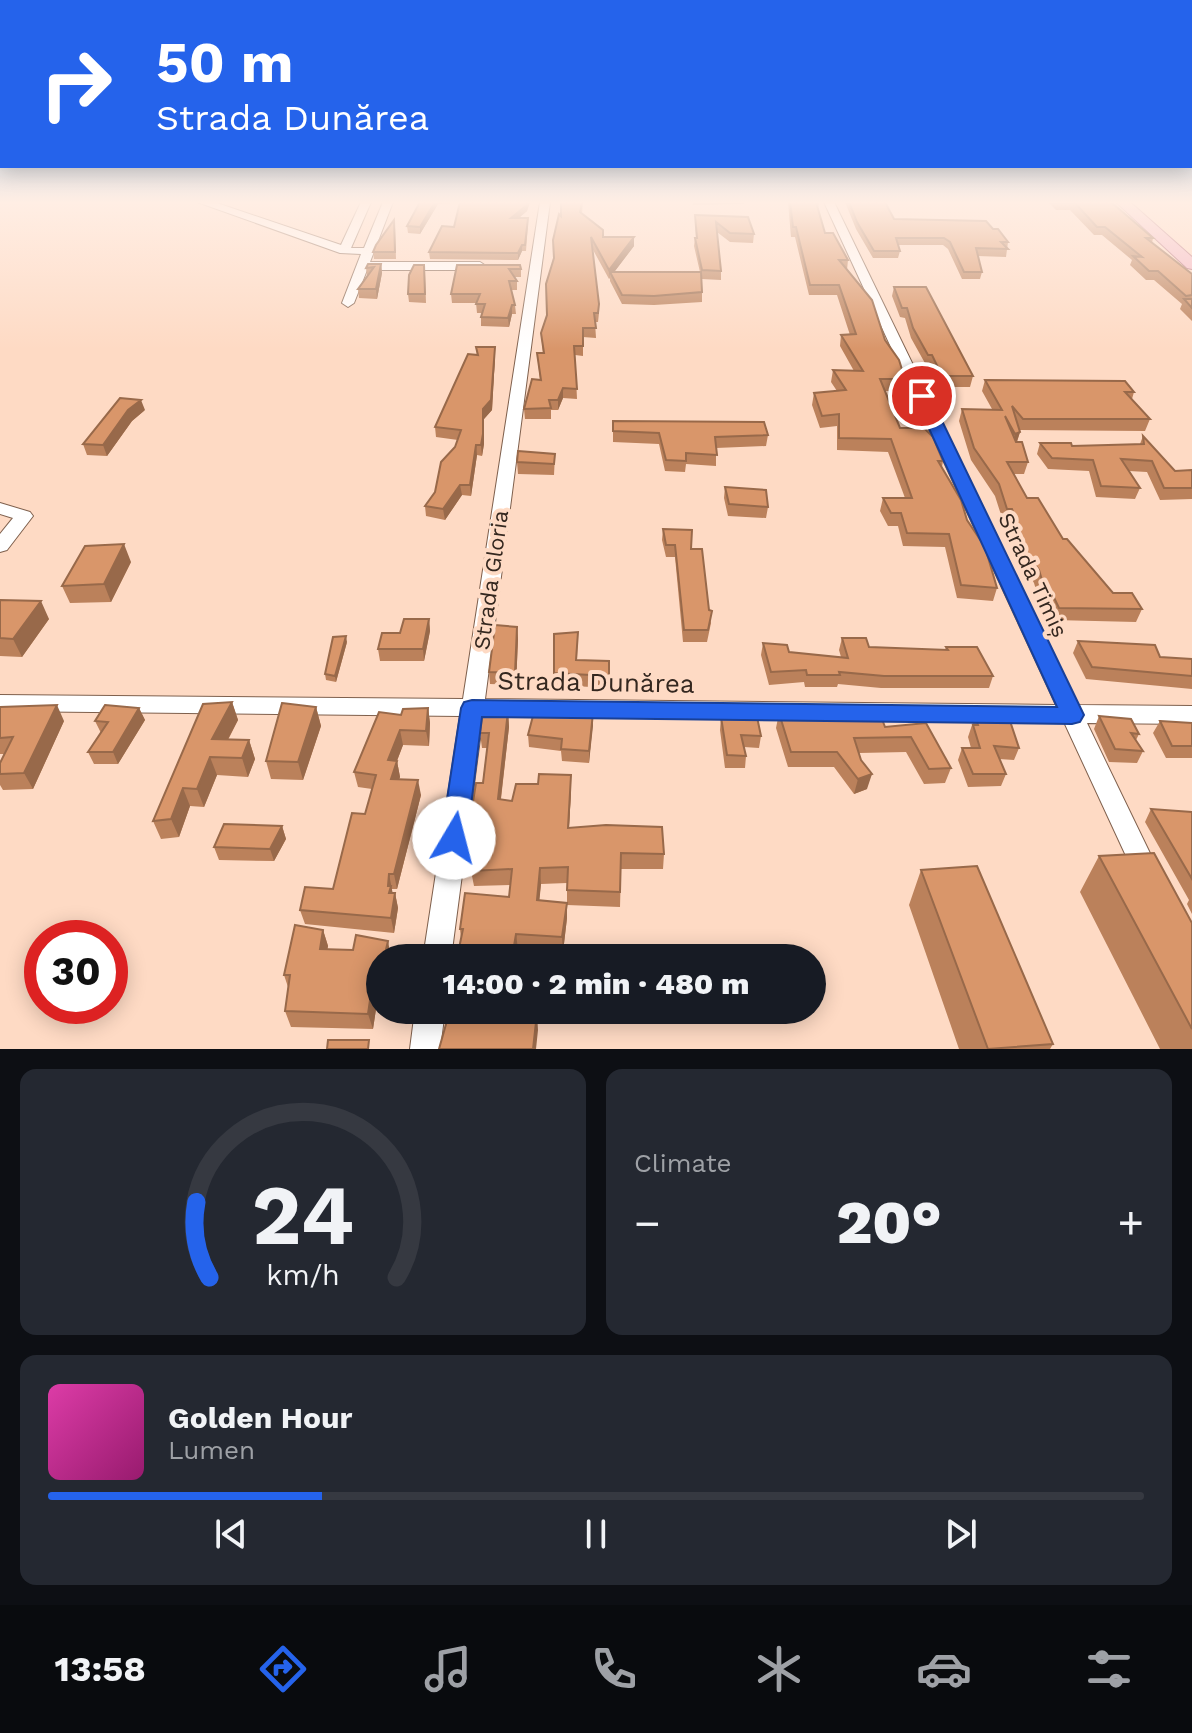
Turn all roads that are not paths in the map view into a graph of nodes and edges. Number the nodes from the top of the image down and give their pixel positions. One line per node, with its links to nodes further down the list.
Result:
1 (344, 251): 2 (street)
2 (370, 251): 7 (street)
3 (531, 251): 13 (street, Strada Gloria)
4 (852, 251): 14 (street, Strada Timiș)
5 (1176, 251): 6 (main road)
6 (1192, 265)
7 (364, 266): 8 (street); 9 (street)
8 (488, 267)
9 (348, 303)
10 (0, 508): 11 (street)
11 (0, 546)
12 (0, 703): 13 (street, Strada Dunărea)
13 (472, 708): 14 (street, Strada Dunărea); 17 (street, Strada Gloria)
14 (1072, 715): 15 (street, Strada Dunărea); 16 (street, Strada Timiș)
15 (1192, 715)
16 (1155, 890)
17 (439, 944)
18 (428, 1024): 19 (street)
19 (425, 1049)

